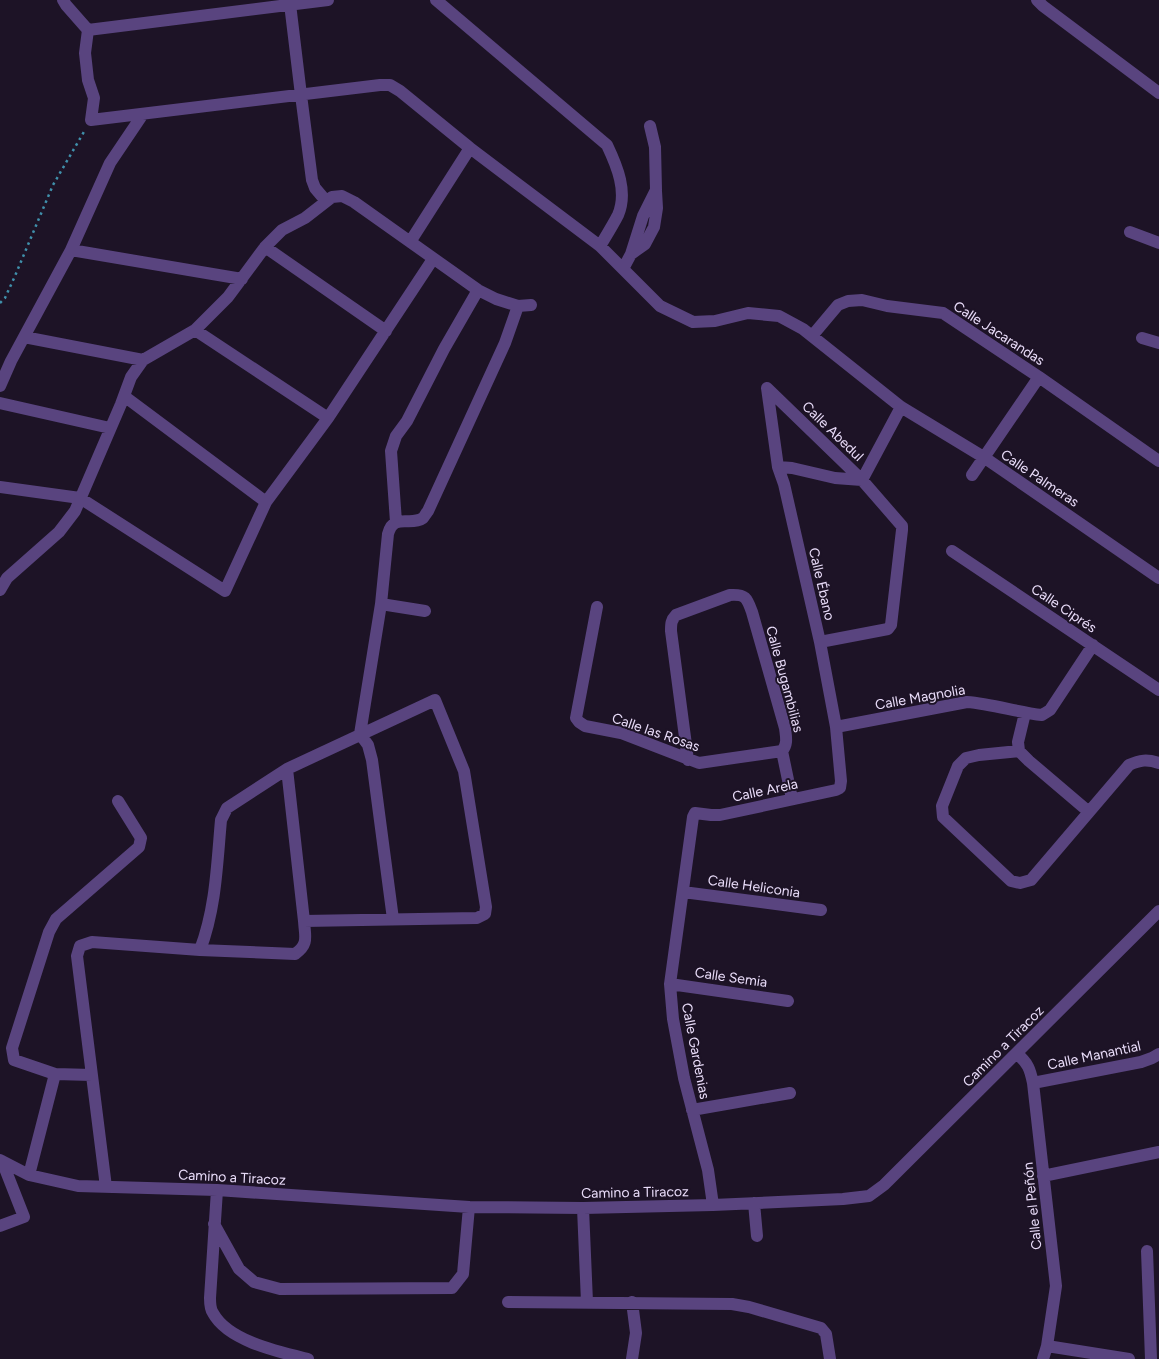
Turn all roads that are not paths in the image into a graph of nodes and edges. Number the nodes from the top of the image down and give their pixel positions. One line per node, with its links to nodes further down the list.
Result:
1 (64, 0): 7 (street)
2 (328, 0): 5 (street)
3 (436, 0): 17 (street)
4 (1037, 0): 8 (street)
5 (290, 4): 6 (street); 9 (street)
6 (238, 5): 7 (street)
7 (88, 30): 10 (street, Calle Palmeras)
8 (1159, 93)
9 (301, 95): 10 (street, Calle Palmeras); 12 (street, Calle Palmeras); 13 (street)
10 (143, 114): 19 (street)
11 (650, 126): 21 (street)
12 (470, 148): 15 (street); 17 (street, Calle Palmeras)
13 (326, 201): 15 (street); 18 (street)
14 (1130, 232): 16 (street)
15 (410, 242): 20 (street)
16 (1159, 243)
17 (600, 246): 21 (street, Calle Palmeras)
18 (265, 247): 22 (street); 27 (street)
19 (71, 250): 22 (street); 29 (street)
20 (433, 259): 23 (street); 27 (street)
21 (623, 269): 28 (street, Calle Palmeras)
22 (242, 279): 26 (street)
23 (478, 290): 25 (street); 49 (street)
24 (531, 305): 25 (street)
25 (518, 306): 49 (street)
26 (195, 330): 32 (street); 39 (street)
27 (386, 331): 39 (street)
28 (812, 336): 33 (street, Calle Jacarandas); 38 (street, Calle Palmeras)
29 (24, 337): 32 (street); 34 (street)
30 (1142, 338): 31 (street)
31 (1159, 344)
32 (143, 360): 36 (street)
33 (1039, 377): 41 (street); 42 (street, Calle Jacarandas)
34 (0, 386)
35 (767, 388): 43 (street, Calle Ébano); 45 (street, Calle Abedul)
36 (124, 396): 40 (street); 48 (street)
37 (0, 403): 40 (street)
38 (901, 407): 41 (street, Calle Palmeras); 45 (street, Calle Abedul)
39 (328, 418): 48 (street)
40 (110, 428): 47 (street)
41 (985, 458): 44 (street); 51 (street, Calle Palmeras)
42 (1159, 460)
43 (778, 467): 45 (street); 56 (street, Calle Ébano)
44 (972, 475)
45 (862, 480): 56 (street)
46 (0, 487): 47 (street)
47 (80, 498): 48 (street); 52 (street)
48 (266, 502)
49 (396, 522): 53 (street)
50 (952, 551): 57 (street, Calle Ciprés)
51 (1159, 578)
52 (0, 590)
53 (381, 604): 55 (street); 61 (street)
54 (596, 607): 64 (street, Calle las Rosas)
55 (425, 611)
56 (820, 642): 60 (street, Calle Ébano)
57 (1093, 645): 58 (street, Calle Ciprés); 59 (street, Calle Magnolia)
58 (1159, 690)
59 (1025, 713): 60 (street, Calle Magnolia); 63 (street)
60 (836, 727): 67 (street, Calle Ébano)
61 (360, 734): 66 (street); 75 (street); 75 (street)
62 (782, 751): 64 (street, Calle las Rosas); 64 (street, Calle Bugambilias); 68 (street, Calle Bugambilias)
63 (1020, 751): 70 (street); 70 (street)
64 (688, 760)
65 (1159, 762): 70 (street)
66 (287, 769): 76 (street); 77 (street)
67 (840, 788): 68 (street, Calle Arela)
68 (792, 799): 71 (street, Calle Arela)
69 (118, 801): 82 (street)
70 (1089, 812)
71 (695, 813): 72 (street, Calle Gardenias)
72 (683, 892): 73 (street, Calle Heliconia); 78 (street, Calle Gardenias)
73 (821, 910)
74 (1159, 911): 80 (street, Camino a Tiracoz)
75 (393, 919): 76 (street)
76 (304, 921): 77 (street)
77 (200, 950): 83 (street)
78 (670, 984): 79 (street, Calle Semia); 86 (street, Calle Gardenias)
79 (788, 1001)
80 (1017, 1054): 84 (street, Calle el Peñón); 93 (street, Camino a Tiracoz)
81 (1159, 1054): 84 (street, Calle Manantial)
82 (55, 1074): 83 (street); 89 (street)
83 (92, 1076): 91 (street)
84 (1034, 1083): 90 (street, Calle el Peñón)
85 (790, 1093): 86 (street)
86 (692, 1110): 94 (street, Calle Gardenias)
87 (1159, 1152): 90 (street)
88 (1, 1161): 89 (street, Camino a Tiracoz); 98 (street)
89 (29, 1175): 91 (street, Camino a Tiracoz)
90 (1043, 1176): 104 (street, Calle el Peñón)
91 (106, 1187): 92 (street, Camino a Tiracoz)
92 (217, 1190): 95 (street, Camino a Tiracoz); 97 (street)
93 (754, 1203): 94 (street, Camino a Tiracoz); 99 (street)
94 (713, 1205): 96 (street, Camino a Tiracoz)
95 (469, 1207): 96 (street, Camino a Tiracoz); 97 (street)
96 (584, 1208): 102 (street)
97 (214, 1224): 105 (street)
98 (0, 1226)
99 (756, 1236)
100 (1147, 1251): 110 (street)
101 (508, 1302): 102 (street)
102 (587, 1302): 103 (street)
103 (632, 1302): 106 (street); 107 (street)
104 (1047, 1346): 108 (street, Calle el Peñón); 109 (street)
105 (308, 1359)
106 (632, 1359)
107 (830, 1359)
108 (1043, 1359)
109 (1129, 1359)
110 (1151, 1359)

